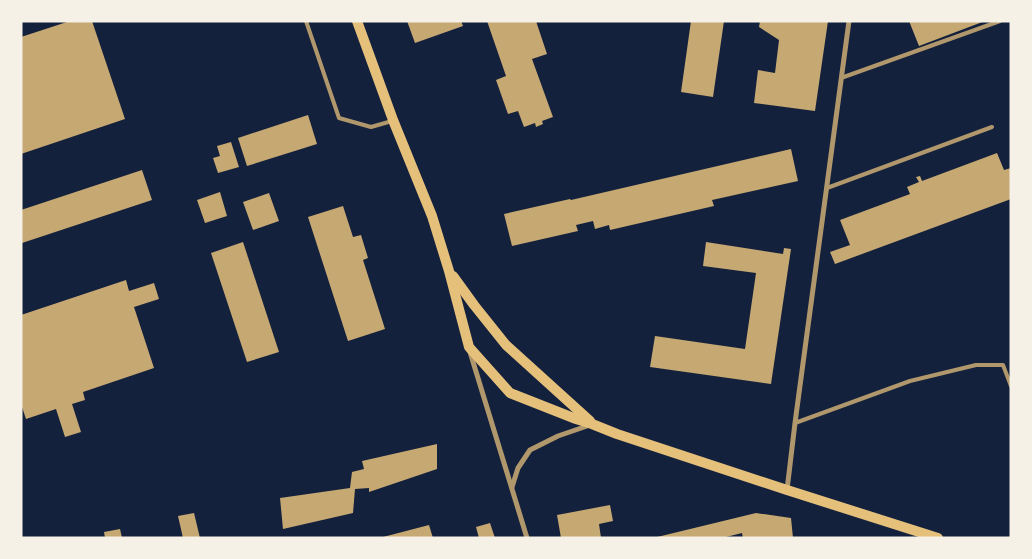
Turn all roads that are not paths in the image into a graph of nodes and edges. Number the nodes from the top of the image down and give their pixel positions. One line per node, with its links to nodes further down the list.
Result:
1 (306, 21): 6 (lane)
2 (357, 21): 6 (main road)
3 (849, 21): 5 (street)
4 (1000, 21): 5 (lane)
5 (841, 78): 8 (street)
6 (393, 120): 9 (main road)
7 (992, 127): 8 (lane)
8 (827, 188): 12 (street)
9 (449, 271): 10 (main road); 13 (main road)
10 (469, 347): 13 (main road); 14 (street)
11 (1011, 386): 12 (lane)
12 (795, 423): 15 (street)
13 (592, 424): 14 (street); 15 (main road)
14 (511, 488): 16 (street)
15 (787, 490): 17 (main road)
16 (527, 538)
17 (938, 538)

